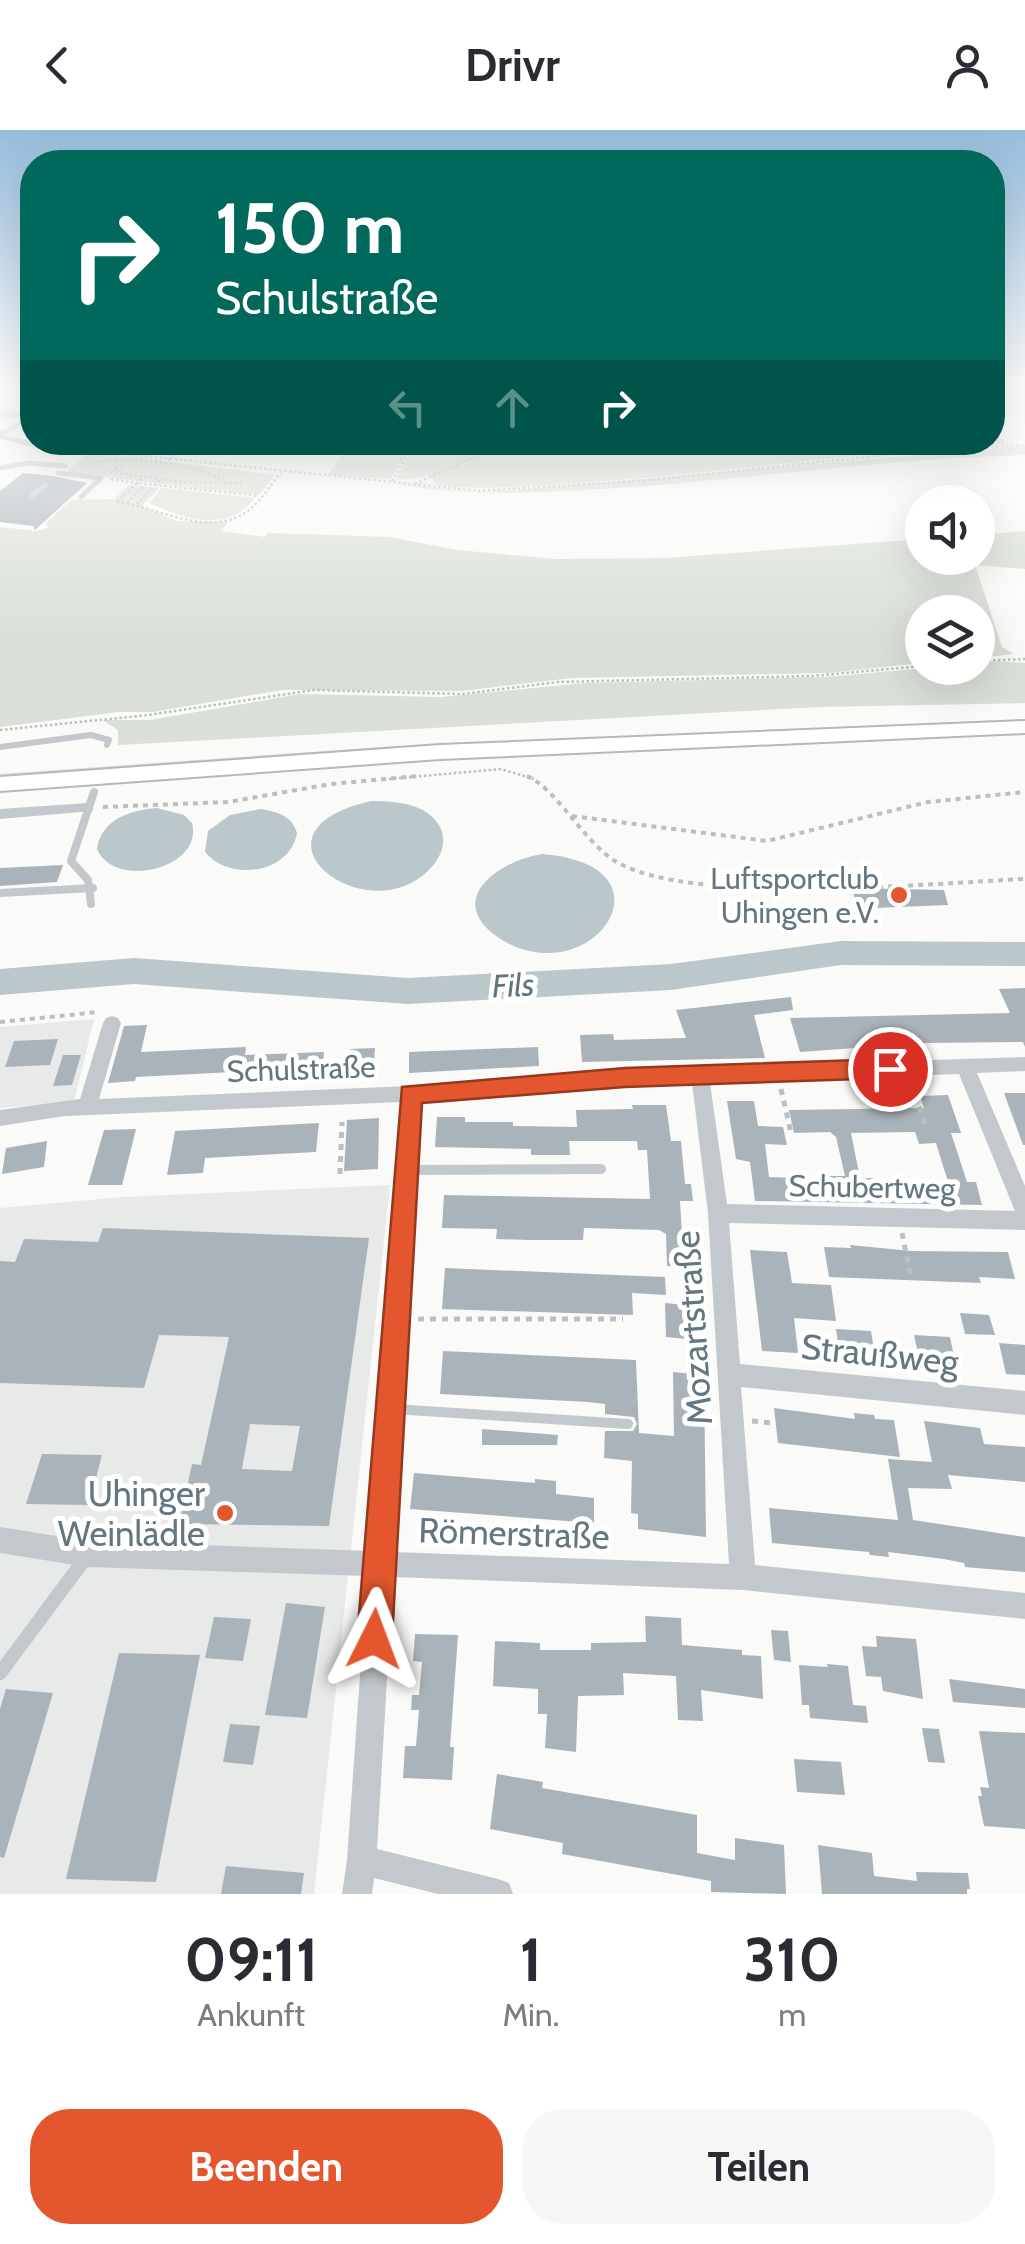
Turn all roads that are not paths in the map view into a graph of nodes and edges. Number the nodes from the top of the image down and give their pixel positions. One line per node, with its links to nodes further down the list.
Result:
1 (63, 468): 4 (lane)
2 (44, 485): 3 (lane)
3 (32, 496)
4 (81, 498)
5 (1025, 713): 9 (highway)
6 (1025, 727): 10 (highway)
7 (107, 746): 8 (lane)
8 (0, 747)
9 (0, 768)
10 (0, 784)
11 (94, 792): 12 (lane)
12 (88, 808): 13 (street); 14 (lane)
13 (0, 814)
14 (93, 888): 15 (lane); 16 (lane)
15 (0, 892)
16 (90, 904)
17 (112, 1023): 22 (street)
18 (1025, 1064): 19 (street, Schulstraße)
19 (966, 1066): 20 (street, Schulstraße); 26 (street)
20 (700, 1075): 21 (street, Schulstraße); 27 (street, Mozartstraße)
21 (410, 1094): 22 (street, Schulstraße); 25 (street)
22 (88, 1107): 23 (street, Schulstraße)
23 (0, 1118)
24 (600, 1169): 25 (lane)
25 (408, 1170): 31 (street)
26 (1025, 1210)
27 (718, 1213): 28 (street, Schubertweg); 29 (street, Mozartstraße)
28 (1025, 1221)
29 (729, 1374): 30 (street, Straußweg); 36 (street, Mozartstraße)
30 (1025, 1403)
31 (391, 1409): 32 (lane); 35 (street)
32 (628, 1424)
33 (0, 1540): 34 (street, Römerstraße)
34 (88, 1554): 35 (street, Römerstraße); 38 (lane)
35 (379, 1562): 36 (street, Römerstraße); 39 (street)
36 (743, 1577): 37 (street, Römerstraße)
37 (1025, 1606)
38 (0, 1673)
39 (362, 1860): 40 (street); 41 (street)
40 (356, 1894)
41 (498, 1894)

